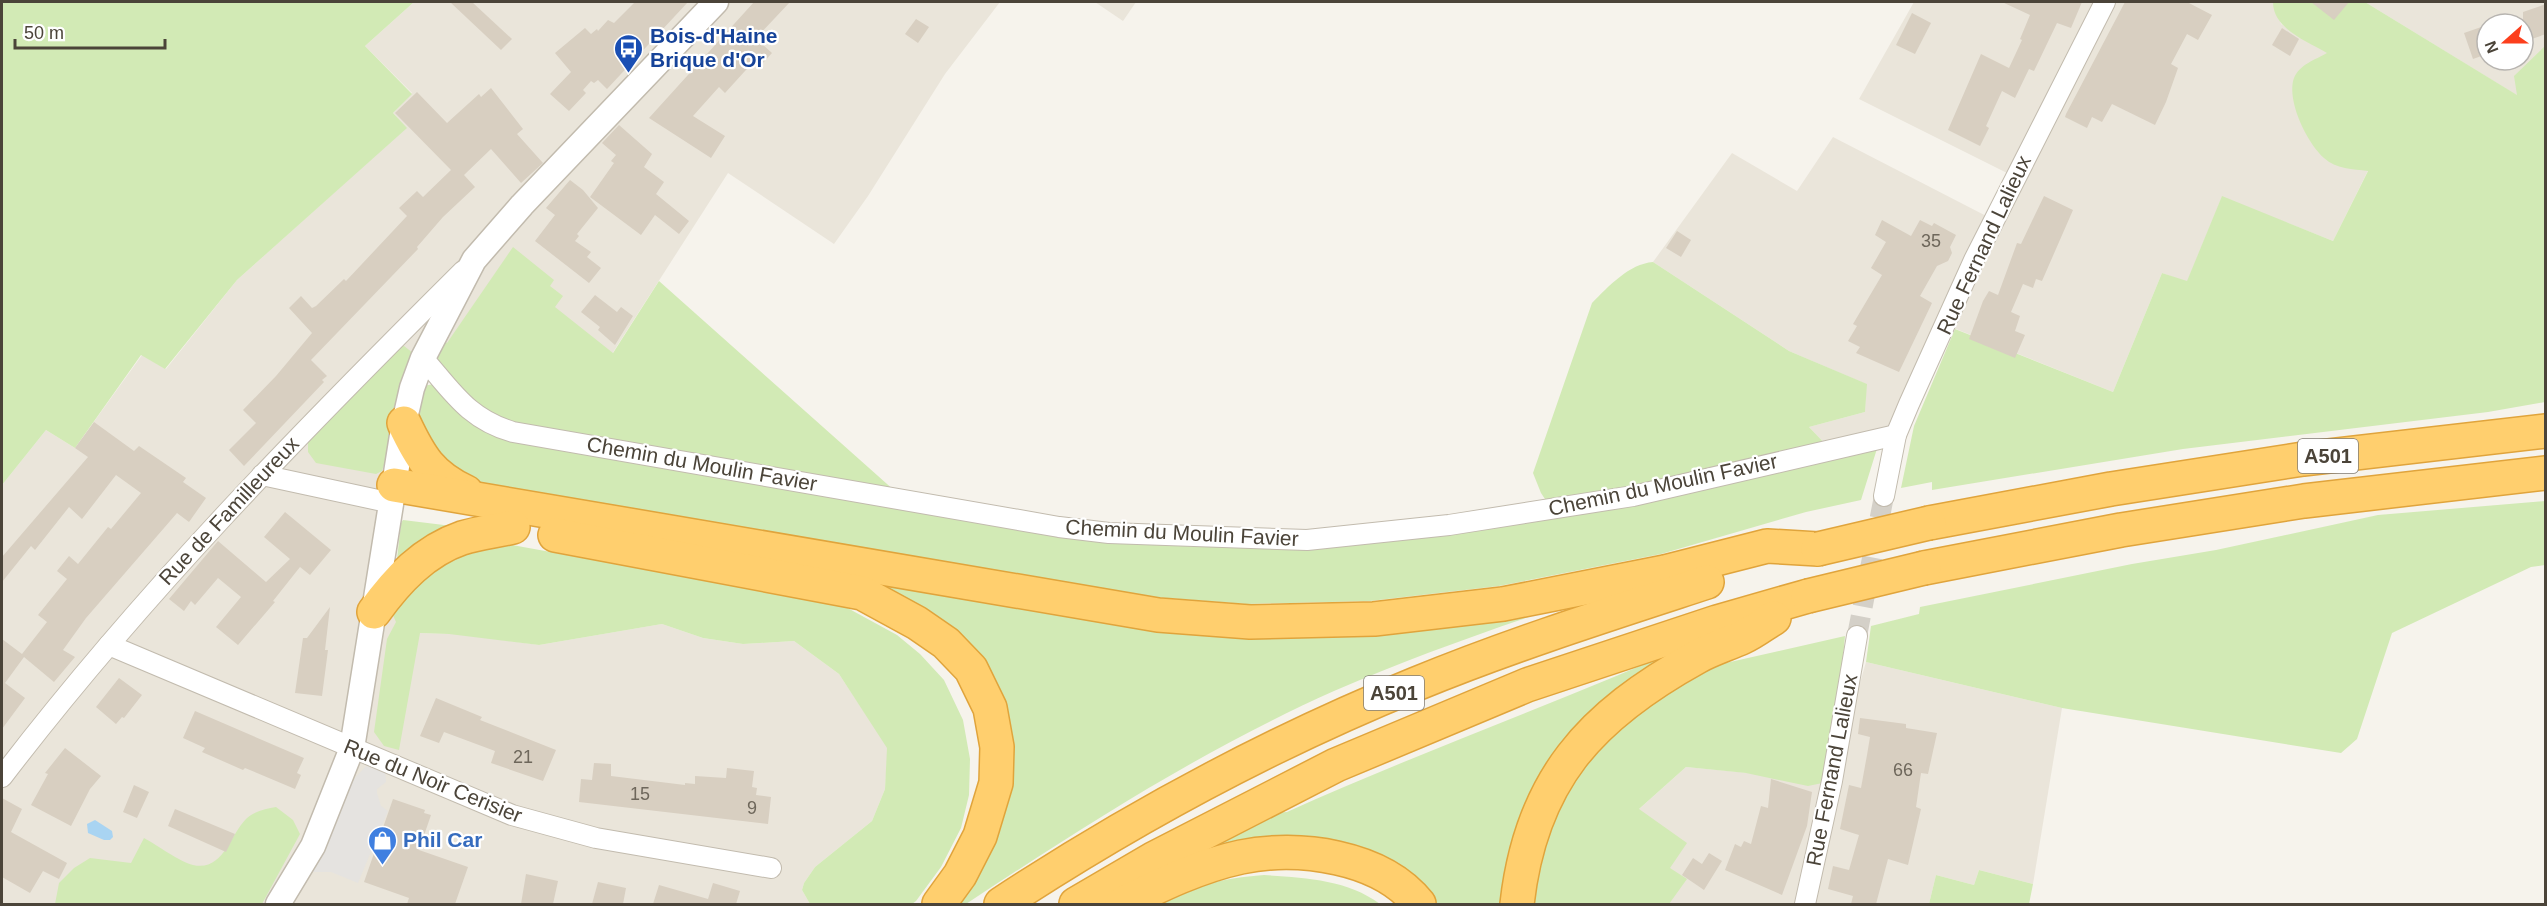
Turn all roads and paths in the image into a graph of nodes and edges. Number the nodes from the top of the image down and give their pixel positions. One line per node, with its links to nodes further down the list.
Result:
1 (716, 2): 3 (street, Rue de Familleureux)
2 (2105, 2): 7 (street, Rue Fernand Lalieux)
3 (474, 260): 4 (street, Rue de Familleureux); 9 (street, Rue de Familleureux)
4 (423, 358): 5 (street, Rue de Familleureux); 7 (street, Chemin du Moulin Favier)
5 (404, 423): 10 (street, Rue de Familleureux); 12 (highway)
6 (2546, 430): 14 (highway, A501, bridge)
7 (1896, 435): 11 (street, Rue Fernand Lalieux)
8 (2546, 473): 15 (highway, A501, bridge)
9 (262, 475): 10 (street); 18 (street, Rue de Familleureux)
10 (393, 494): 12 (highway); 13 (highway); 16 (street, Rue de Familleureux)
11 (1884, 496)
12 (484, 501): 14 (highway)
13 (513, 527): 16 (highway); 23 (highway)
14 (1818, 549): 24 (highway, A501)
15 (1808, 596): 25 (highway, A501); 28 (highway)
16 (374, 612): 19 (street, Rue de Familleureux)
17 (1857, 636): 29 (street, Rue Fernand Lalieux)
18 (109, 645): 19 (street, Rue du Noir Cerisier); 20 (street, Rue de Familleureux)
19 (352, 748): 21 (street, Rue du Noir Cerisier); 22 (street, Rue de Familleureux)
20 (2, 777)
21 (771, 868)
22 (278, 904)
23 (939, 904)
24 (1001, 904)
25 (1076, 904)
26 (1122, 904): 27 (highway)
27 (1419, 904)
28 (1517, 904)
29 (1805, 904)

